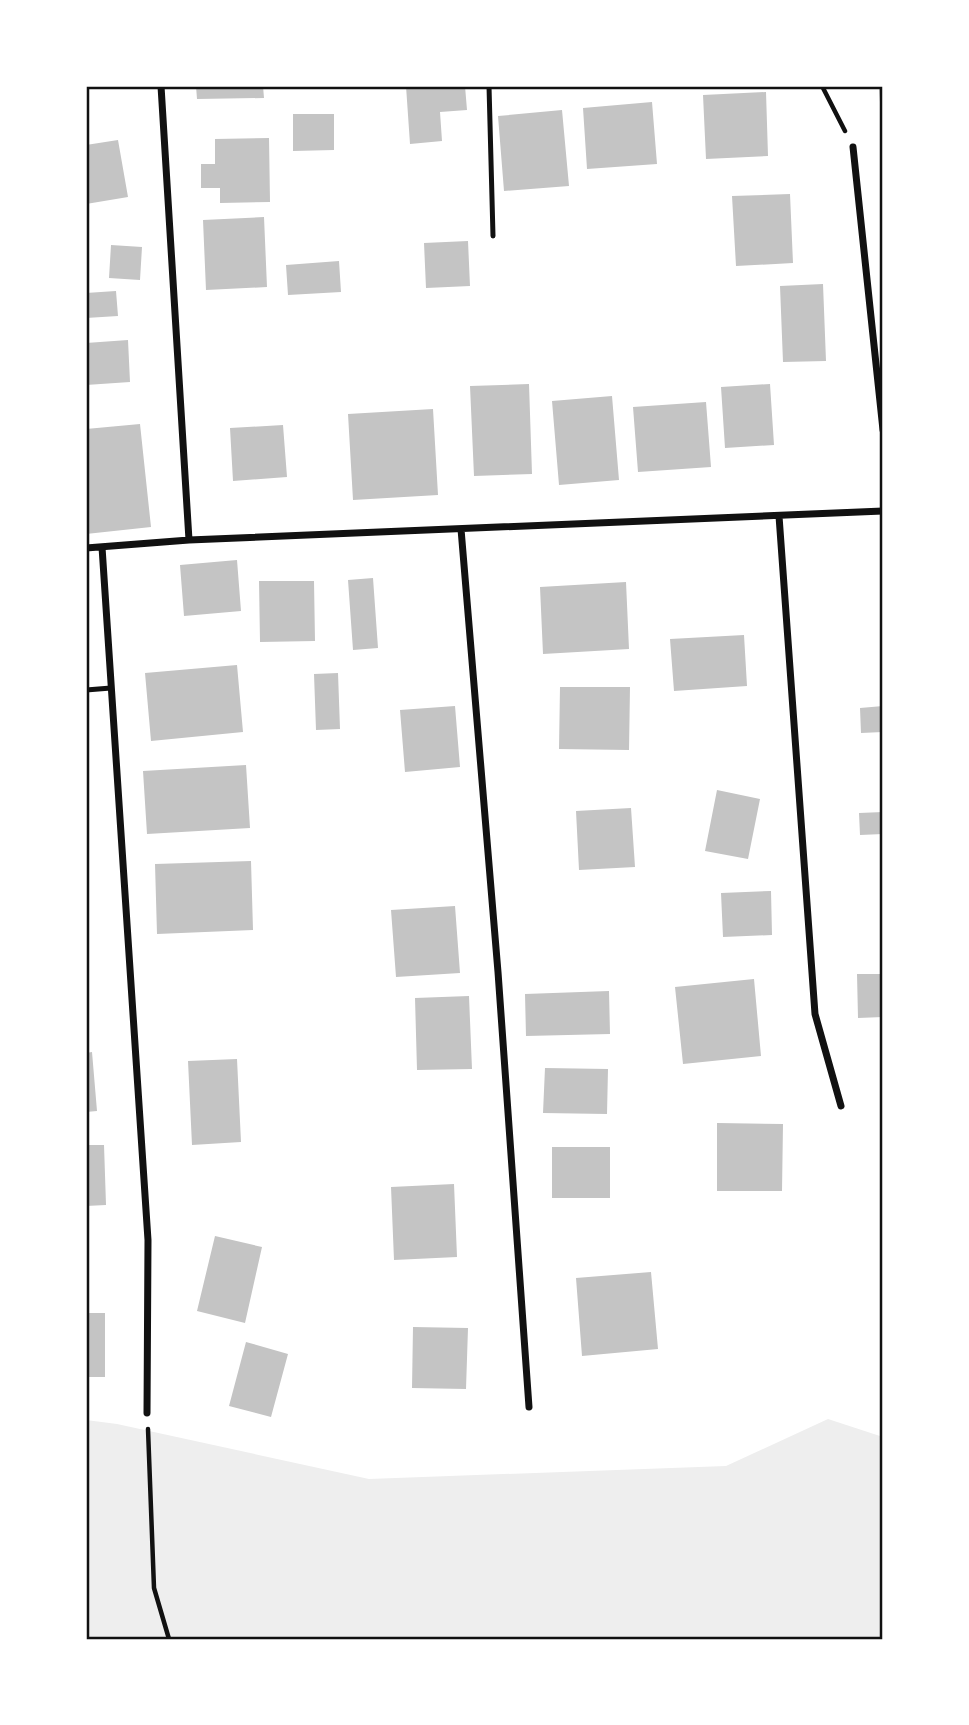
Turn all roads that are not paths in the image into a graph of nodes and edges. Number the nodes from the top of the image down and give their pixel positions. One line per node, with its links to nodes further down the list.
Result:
1 (161, 86): 9 (street)
2 (492, 86): 4 (lane)
3 (853, 147): 5 (street)
4 (493, 236)
5 (883, 430)
6 (883, 511): 7 (street)
7 (779, 516): 8 (street); 14 (street)
8 (461, 529): 9 (street); 15 (street)
9 (189, 540): 10 (street)
10 (102, 547): 11 (street); 12 (street)
11 (86, 548)
12 (111, 688): 13 (lane); 16 (street)
13 (86, 690)
14 (841, 1106)
15 (529, 1407)
16 (147, 1413)

